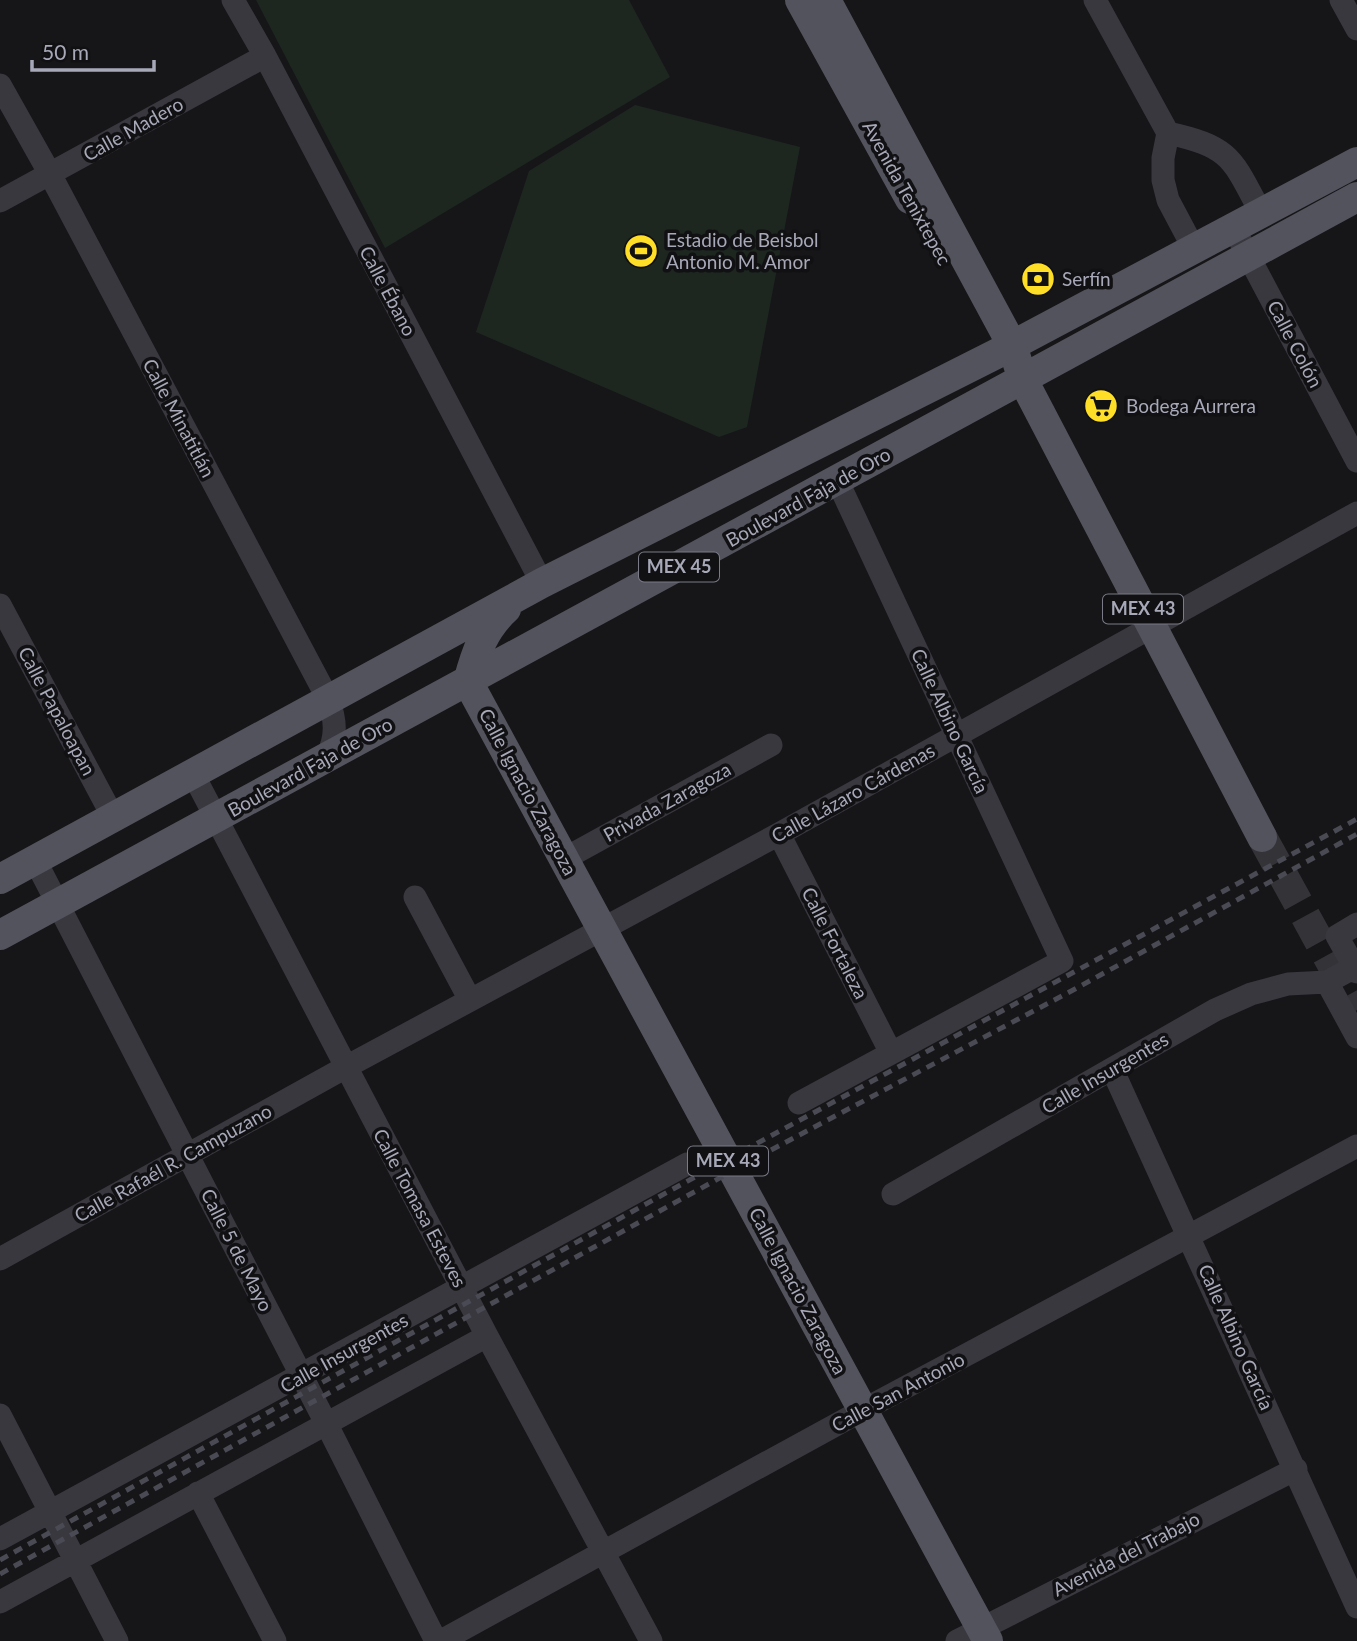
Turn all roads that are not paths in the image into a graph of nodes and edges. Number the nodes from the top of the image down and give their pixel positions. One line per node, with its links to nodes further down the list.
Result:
1 (233, 0): 7 (street, Calle Ébano)
2 (800, 0): 8 (main road, Avenida Tenixtepec)
3 (826, 0): 8 (main road, Avenida Tenixtepec)
4 (1095, 0): 10 (street)
5 (1341, 0): 6 (street)
6 (1357, 29)
7 (265, 56): 12 (street, Calle Madero); 24 (street, Calle Ébano)
8 (848, 64): 19 (main road, Avenida Tenixtepec)
9 (0, 85): 12 (street, Calle Minatitlán)
10 (1168, 133): 15 (street); 17 (street)
11 (1357, 162): 15 (main road, Boulevard Faja de Oro / MEX 45)
12 (50, 174): 14 (street, Calle Madero); 28 (street, Calle Minatitlán)
13 (1357, 197): 18 (main road, Boulevard Faja de Oro / MEX 45)
14 (0, 201)
15 (1261, 213): 16 (main road, Boulevard Faja de Oro / MEX 45)
16 (1233, 227): 17 (main road, Boulevard Faja de Oro / MEX 45); 18 (street, Calle Colón)
17 (1194, 249): 19 (main road, Boulevard Faja de Oro / MEX 45)
18 (1248, 255): 20 (main road, Boulevard Faja de Oro / MEX 45); 21 (street, Calle Colón)
19 (1004, 350): 20 (main road, Avenida Tenixtepec / MEX 43); 24 (main road, Boulevard Faja de Oro / MEX 45)
20 (1017, 383): 22 (main road, Boulevard Faja de Oro / MEX 45); 26 (main road, MEX 43)
21 (1357, 461)
22 (838, 482): 27 (main road, Boulevard Faja de Oro / MEX 45); 29 (street, Calle Albino García)
23 (1357, 513): 26 (street, Calle Lázaro Cárdenas)
24 (542, 583): 27 (main road); 28 (main road, Boulevard Faja de Oro / MEX 45)
25 (0, 605): 33 (street, Calle Papaloapan)
26 (1152, 627): 29 (street, Calle Lázaro Cárdenas); 36 (main road, MEX 43)
27 (468, 682): 31 (main road, Boulevard Faja de Oro / MEX 45); 37 (main road, Calle Ignacio Zaragoza / MEX 43)
28 (328, 699): 31 (street, Calle Minatitlán); 32 (main road, Boulevard Faja de Oro / MEX 45)
29 (956, 736): 35 (street, Calle Lázaro Cárdenas); 49 (street, Calle Albino García)
30 (771, 745): 37 (street, Privada Zaragoza)
31 (327, 757): 34 (main road, Boulevard Faja de Oro / MEX 45)
32 (193, 774): 33 (main road, Boulevard Faja de Oro / MEX 45); 34 (street, Calle Tomasa Esteves)
33 (113, 817): 38 (main road, Boulevard Faja de Oro / MEX 45)
34 (216, 818): 41 (main road, Boulevard Faja de Oro / MEX 45); 50 (street, Calle Tomasa Esteves)
35 (779, 834): 43 (street, Calle Lázaro Cárdenas); 49 (street, Calle Fortaleza)
36 (1262, 837)
37 (564, 859): 43 (main road, Calle Ignacio Zaragoza / MEX 43)
38 (35, 860): 39 (main road, Boulevard Faja de Oro / MEX 45); 41 (street, Calle 5 de Mayo)
39 (0, 879)
40 (415, 897): 47 (street)
41 (58, 904): 44 (main road, Boulevard Faja de Oro / MEX 45); 54 (street, Calle 5 de Mayo)
42 (1357, 924): 45 (street)
43 (602, 929): 47 (street, Calle Lázaro Cárdenas); 62 (main road, Calle Ignacio Zaragoza / MEX 43)
44 (0, 935)
45 (1356, 970): 46 (street)
46 (1327, 982): 48 (street); 51 (street, Calle Insurgentes)
47 (470, 1000): 50 (street, Calle Lázaro Cárdenas)
48 (1357, 1037)
49 (891, 1053): 52 (street)
50 (346, 1067): 54 (street, Calle Rafaél R. Campuzano); 59 (street, Calle Tomasa Esteves)
51 (1112, 1069): 56 (street, Calle Insurgentes); 57 (street, Calle Albino García)
52 (799, 1102)
53 (1357, 1146): 57 (street, Calle San Antonio)
54 (187, 1155): 58 (street, Calle Rafaél R. Campuzano); 61 (street, Calle 5 de Mayo)
55 (687, 1164): 59 (street, Calle Insurgentes)
56 (893, 1194)
57 (1190, 1236): 62 (street, Calle San Antonio); 65 (street, Calle Albino García)
58 (0, 1259)
59 (463, 1288): 60 (street, Calle Tomasa Esteves); 61 (street, Calle Insurgentes)
60 (487, 1336): 64 (street); 69 (street, Calle Tomasa Esteves)
61 (302, 1376): 64 (street, Calle 5 de Mayo); 67 (street, Calle Insurgentes)
62 (863, 1410): 69 (street, Calle San Antonio); 73 (main road, Calle Ignacio Zaragoza / MEX 43)
63 (0, 1415): 67 (street)
64 (326, 1423): 66 (street); 76 (street, Calle 5 de Mayo)
65 (1296, 1469): 72 (street, Calle Albino García); 73 (street, Avenida del Trabajo)
66 (198, 1493): 70 (street); 75 (street)
67 (51, 1512): 68 (street, Calle Insurgentes); 70 (street)
68 (0, 1539)
69 (602, 1551): 76 (street, Calle San Antonio); 77 (street, Calle Tomasa Esteves)
70 (75, 1560): 71 (street); 74 (street)
71 (0, 1602)
72 (1357, 1607)
73 (976, 1637)
74 (117, 1641)
75 (275, 1641)
76 (438, 1641)
77 (651, 1641)

